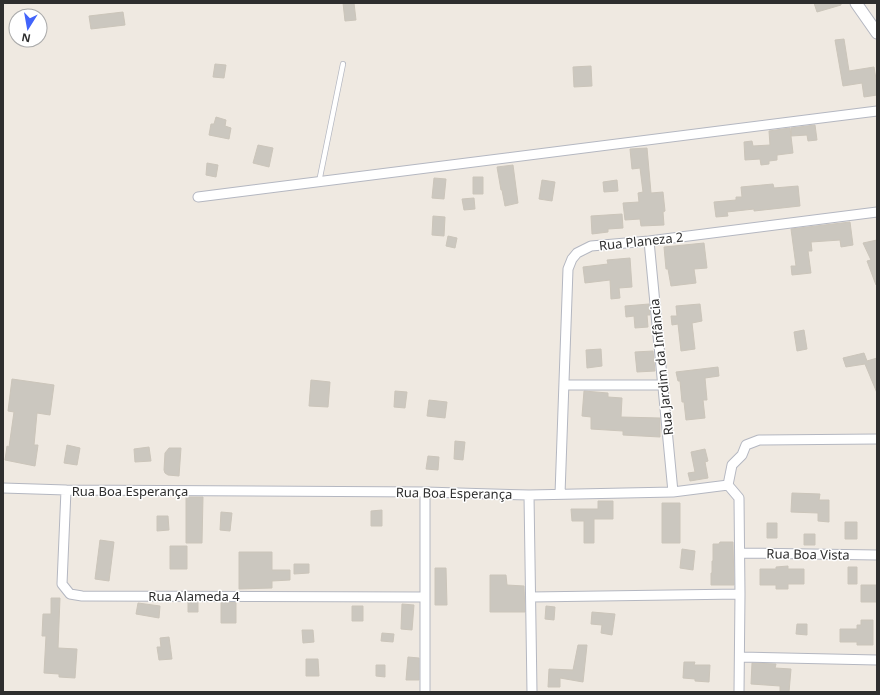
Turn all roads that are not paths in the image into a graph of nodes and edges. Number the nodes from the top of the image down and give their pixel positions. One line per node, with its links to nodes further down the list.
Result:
1 (856, 3): 2 (street)
2 (877, 34)
3 (343, 64): 5 (lane)
4 (877, 111): 5 (street)
5 (319, 182): 6 (street)
6 (198, 197)
7 (877, 212): 8 (street, Rua Planeza 2)
8 (649, 241): 9 (street, Rua Planeza 2); 10 (street, Rua Jardim da Infância)
9 (564, 385): 10 (street); 17 (street, Rua Planeza 2)
10 (664, 385): 16 (street, Rua Jardim da Infância)
11 (877, 439): 12 (street)
12 (728, 485): 16 (street, Rua Boa Esperança); 19 (street)
13 (3, 488): 14 (street, Rua Boa Esperança)
14 (66, 490): 15 (street, Rua Boa Esperança); 22 (street, Rua Alameda 4)
15 (425, 492): 18 (street, Rua Boa Esperança); 22 (street)
16 (673, 492): 17 (street, Rua Boa Esperança)
17 (560, 494): 18 (street, Rua Boa Esperança)
18 (530, 495): 23 (street)
19 (740, 553): 20 (street, Rua Boa Vista); 21 (street)
20 (877, 554)
21 (740, 594): 23 (street); 24 (street)
22 (424, 597): 26 (street)
23 (531, 597): 27 (street)
24 (740, 657): 25 (street); 28 (street)
25 (877, 660)
26 (425, 692)
27 (532, 692)
28 (739, 692)

